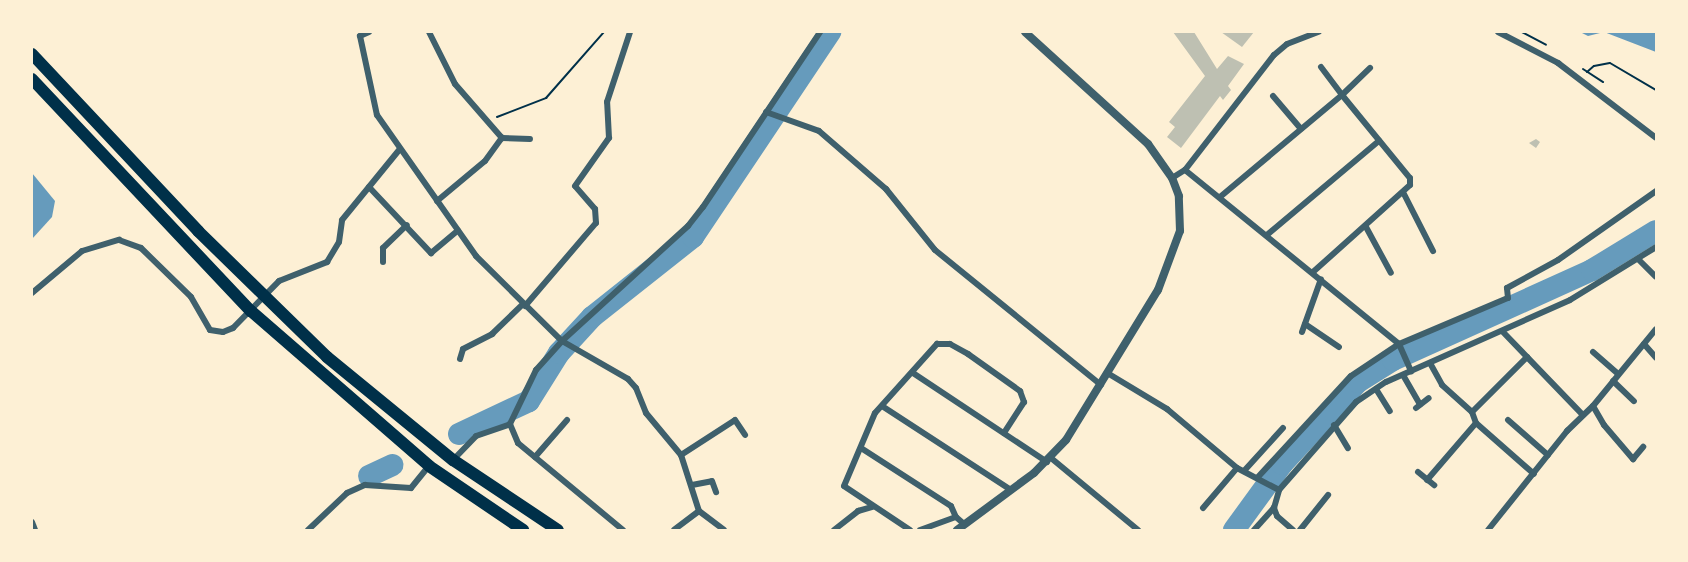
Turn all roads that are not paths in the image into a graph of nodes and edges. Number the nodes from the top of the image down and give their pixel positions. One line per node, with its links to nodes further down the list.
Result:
1 (369, 32): 20 (street)
2 (429, 32): 16 (street)
3 (630, 32): 42 (street)
4 (820, 32): 14 (street)
5 (1025, 32): 22 (street)
6 (1319, 32): 21 (street)
7 (1498, 32): 17 (street)
8 (32, 54): 41 (highway)
9 (1321, 67): 12 (street)
10 (1370, 69): 12 (street)
11 (32, 79): 43 (highway)
12 (1342, 94): 15 (street); 19 (street)
13 (1273, 96): 15 (street)
14 (766, 112): 48 (street); 63 (street)
15 (1301, 129): 26 (street)
16 (502, 138): 18 (street); 27 (street)
17 (1656, 138)
18 (530, 139)
19 (1379, 141): 25 (street); 31 (street)
20 (399, 150): 23 (street); 27 (street)
21 (1185, 170): 22 (street); 26 (street)
22 (1172, 178): 59 (street)
23 (369, 187): 28 (street); 41 (street)
24 (1656, 191): 50 (street)
25 (1404, 194): 29 (street); 33 (street)
26 (1220, 197): 31 (street)
27 (437, 201): 30 (street)
28 (407, 225): 30 (street); 35 (street)
29 (1366, 227): 36 (street); 37 (street)
30 (458, 230): 42 (street)
31 (1268, 234): 36 (street)
32 (1656, 247): 34 (street)
33 (1433, 251)
34 (1638, 259): 38 (street); 47 (street)
35 (383, 262)
36 (1313, 272): 39 (street)
37 (1391, 273)
38 (1656, 277)
39 (1322, 279): 44 (street); 50 (street)
40 (32, 293): 43 (street)
41 (265, 296): 43 (street); 86 (highway)
42 (524, 305): 48 (street); 55 (street)
43 (251, 312): 88 (highway)
44 (1305, 324): 46 (street); 51 (street)
45 (1656, 329): 49 (street)
46 (1302, 332)
47 (1503, 332): 53 (street); 56 (street)
48 (562, 340): 75 (street); 83 (street)
49 (1644, 344): 54 (street); 60 (street)
50 (1400, 346): 57 (street); 93 (street)
51 (1339, 347)
52 (1593, 352): 60 (street)
53 (1527, 357): 70 (street); 71 (street)
54 (1656, 358)
55 (460, 359)
56 (1430, 363): 57 (street); 70 (street)
57 (1410, 368): 61 (street)
58 (913, 373): 67 (street); 78 (street); 78 (street)
59 (1108, 374): 63 (street); 89 (street)
60 (1618, 374): 62 (street)
61 (1403, 375): 64 (street); 65 (street)
62 (1613, 381): 66 (street); 68 (street)
63 (1102, 385): 87 (street)
64 (1376, 389): 69 (street); 76 (street)
65 (1428, 398)
66 (1634, 401)
67 (882, 406): 81 (street); 98 (street)
68 (1593, 406): 71 (street); 80 (street)
69 (1390, 411)
70 (1472, 412): 74 (street)
71 (1583, 415): 84 (street)
72 (567, 420): 85 (street)
73 (1508, 420): 84 (street)
74 (1476, 423): 92 (street); 94 (street)
75 (510, 424): 85 (street); 86 (street)
76 (1334, 425): 82 (street); 97 (street)
77 (1283, 428): 90 (street)
78 (1004, 433): 87 (street)
79 (745, 435): 83 (street)
80 (1643, 447)
81 (861, 448): 101 (street); 105 (street)
82 (1348, 448)
83 (681, 455): 95 (street)
84 (1548, 455): 92 (street)
85 (535, 457): 112 (street)
86 (453, 460): 111 (highway)
87 (1049, 460): 98 (street); 119 (street)
88 (429, 465): 109 (street); 110 (highway)
89 (1237, 468): 90 (street); 102 (street)
90 (1244, 471): 93 (street)
91 (1418, 472): 94 (street)
92 (1534, 474): 123 (street)
93 (1260, 478): 97 (street)
94 (1427, 480): 96 (street)
95 (692, 485): 99 (street); 104 (street)
96 (1434, 486)
97 (1278, 489): 103 (street)
98 (1011, 490): 107 (street)
99 (717, 492)
100 (1328, 495): 122 (street)
101 (872, 507): 115 (street); 116 (street)
102 (1203, 508)
103 (1274, 508): 120 (street); 121 (street)
104 (699, 511): 113 (street); 114 (street)
105 (956, 517): 107 (street); 117 (street)
106 (32, 522): 108 (street)
107 (964, 524): 118 (street)
108 (35, 531)
109 (308, 531)
110 (523, 531)
111 (558, 531)
112 (623, 531)
113 (674, 531)
114 (724, 531)
115 (834, 531)
116 (910, 531)
117 (920, 531)
118 (957, 531)
119 (1138, 531)
120 (1254, 531)
121 (1293, 531)
122 (1300, 531)
123 (1488, 531)

